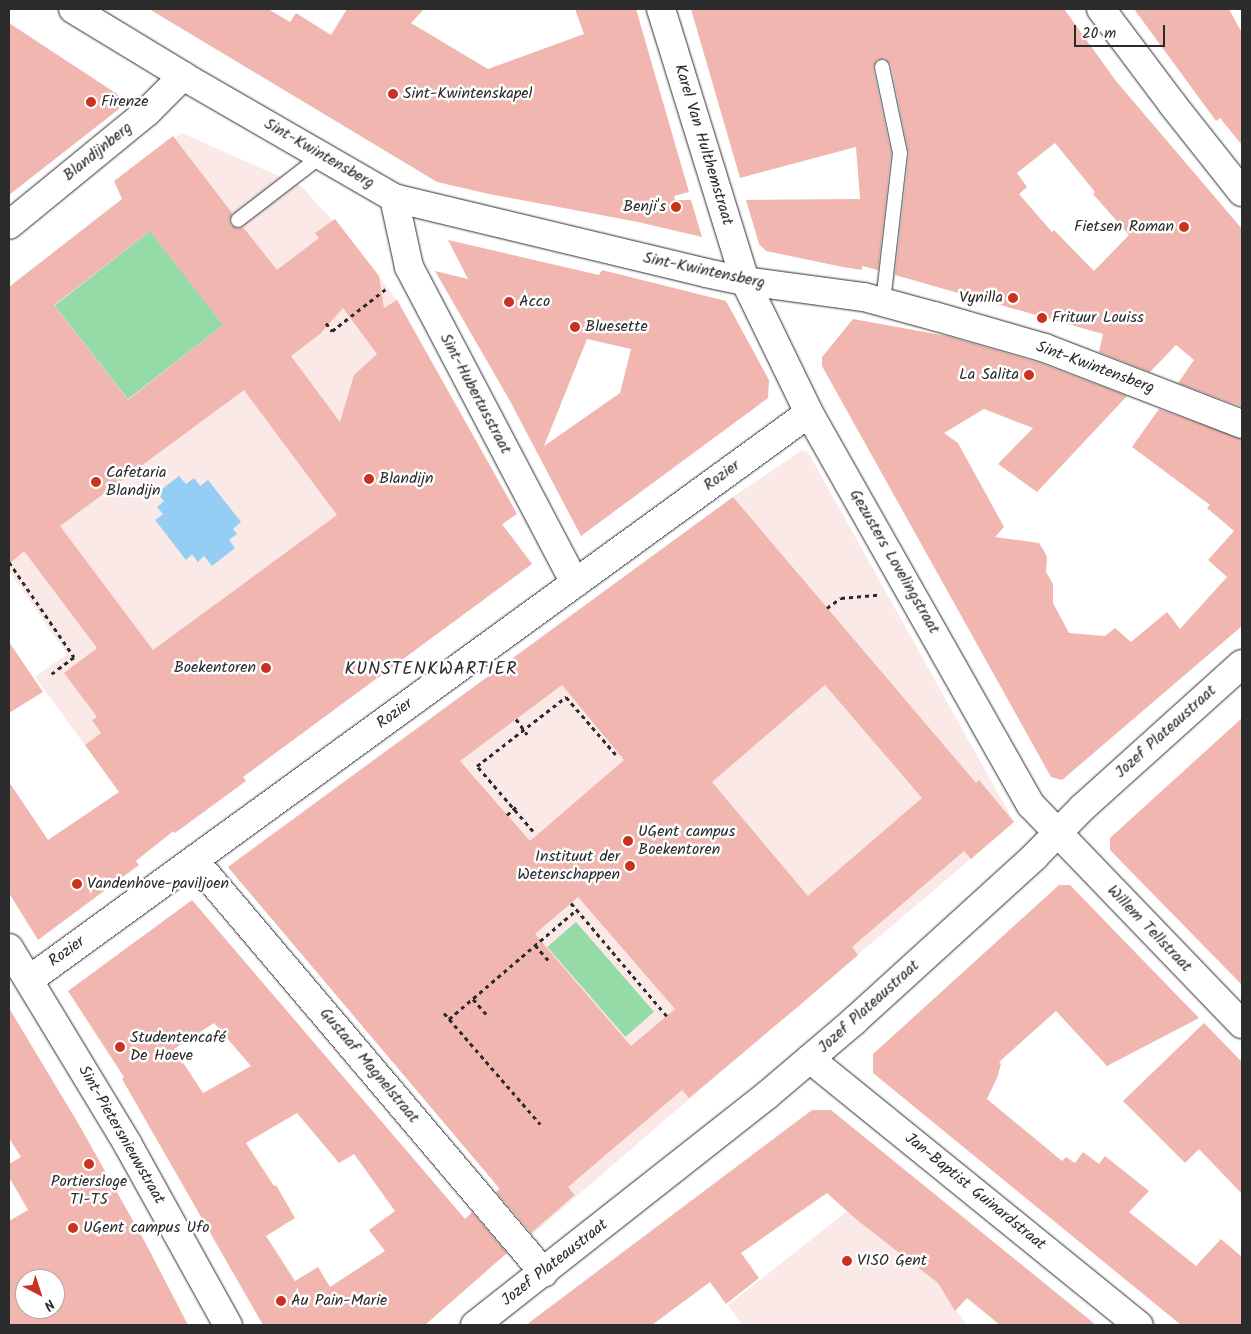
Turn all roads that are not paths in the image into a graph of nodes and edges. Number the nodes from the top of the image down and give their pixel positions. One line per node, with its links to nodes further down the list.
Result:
1 (73, 9): 5 (street, Sint-Kwintensberg)
2 (661, 9): 11 (street, Karel Van Hulthemstraat)
3 (1101, 9): 7 (street)
4 (882, 67): 12 (lane)
5 (183, 76): 6 (street, Sint-Kwintensberg); 10 (street, Blandijnberg)
6 (321, 156): 8 (street, Sint-Kwintensberg); 9 (lane)
7 (1242, 192)
8 (394, 198): 11 (street, Sint-Kwintensberg); 15 (street, Sint-Hubertusstraat)
9 (238, 220)
10 (9, 225)
11 (745, 282): 12 (street, Sint-Kwintensberg); 13 (street, Gezusters Lovelingstraat)
12 (883, 302): 14 (street, Sint-Kwintensberg)
13 (809, 413): 15 (street, Rozier); 17 (street, Gezusters Lovelingstraat)
14 (1242, 424)
15 (575, 583): 18 (street, Rozier)
16 (1242, 664): 17 (street, Jozef Plateaustraat)
17 (1057, 832): 21 (street, Willem Tellstraat); 22 (street, Jozef Plateaustraat)
18 (194, 860): 20 (street, Rozier); 23 (street, Gustaaf Magnelstraat)
19 (9, 948): 20 (street, Sint-Pietersnieuwstraat)
20 (29, 980): 24 (street, Sint-Pietersnieuwstraat)
21 (1242, 1024)
22 (810, 1059): 23 (street, Jozef Plateaustraat); 26 (street, Jan-Baptist Guinardstraat)
23 (544, 1273): 25 (street, Jozef Plateaustraat)
24 (228, 1325)
25 (475, 1325)
26 (1139, 1325)

